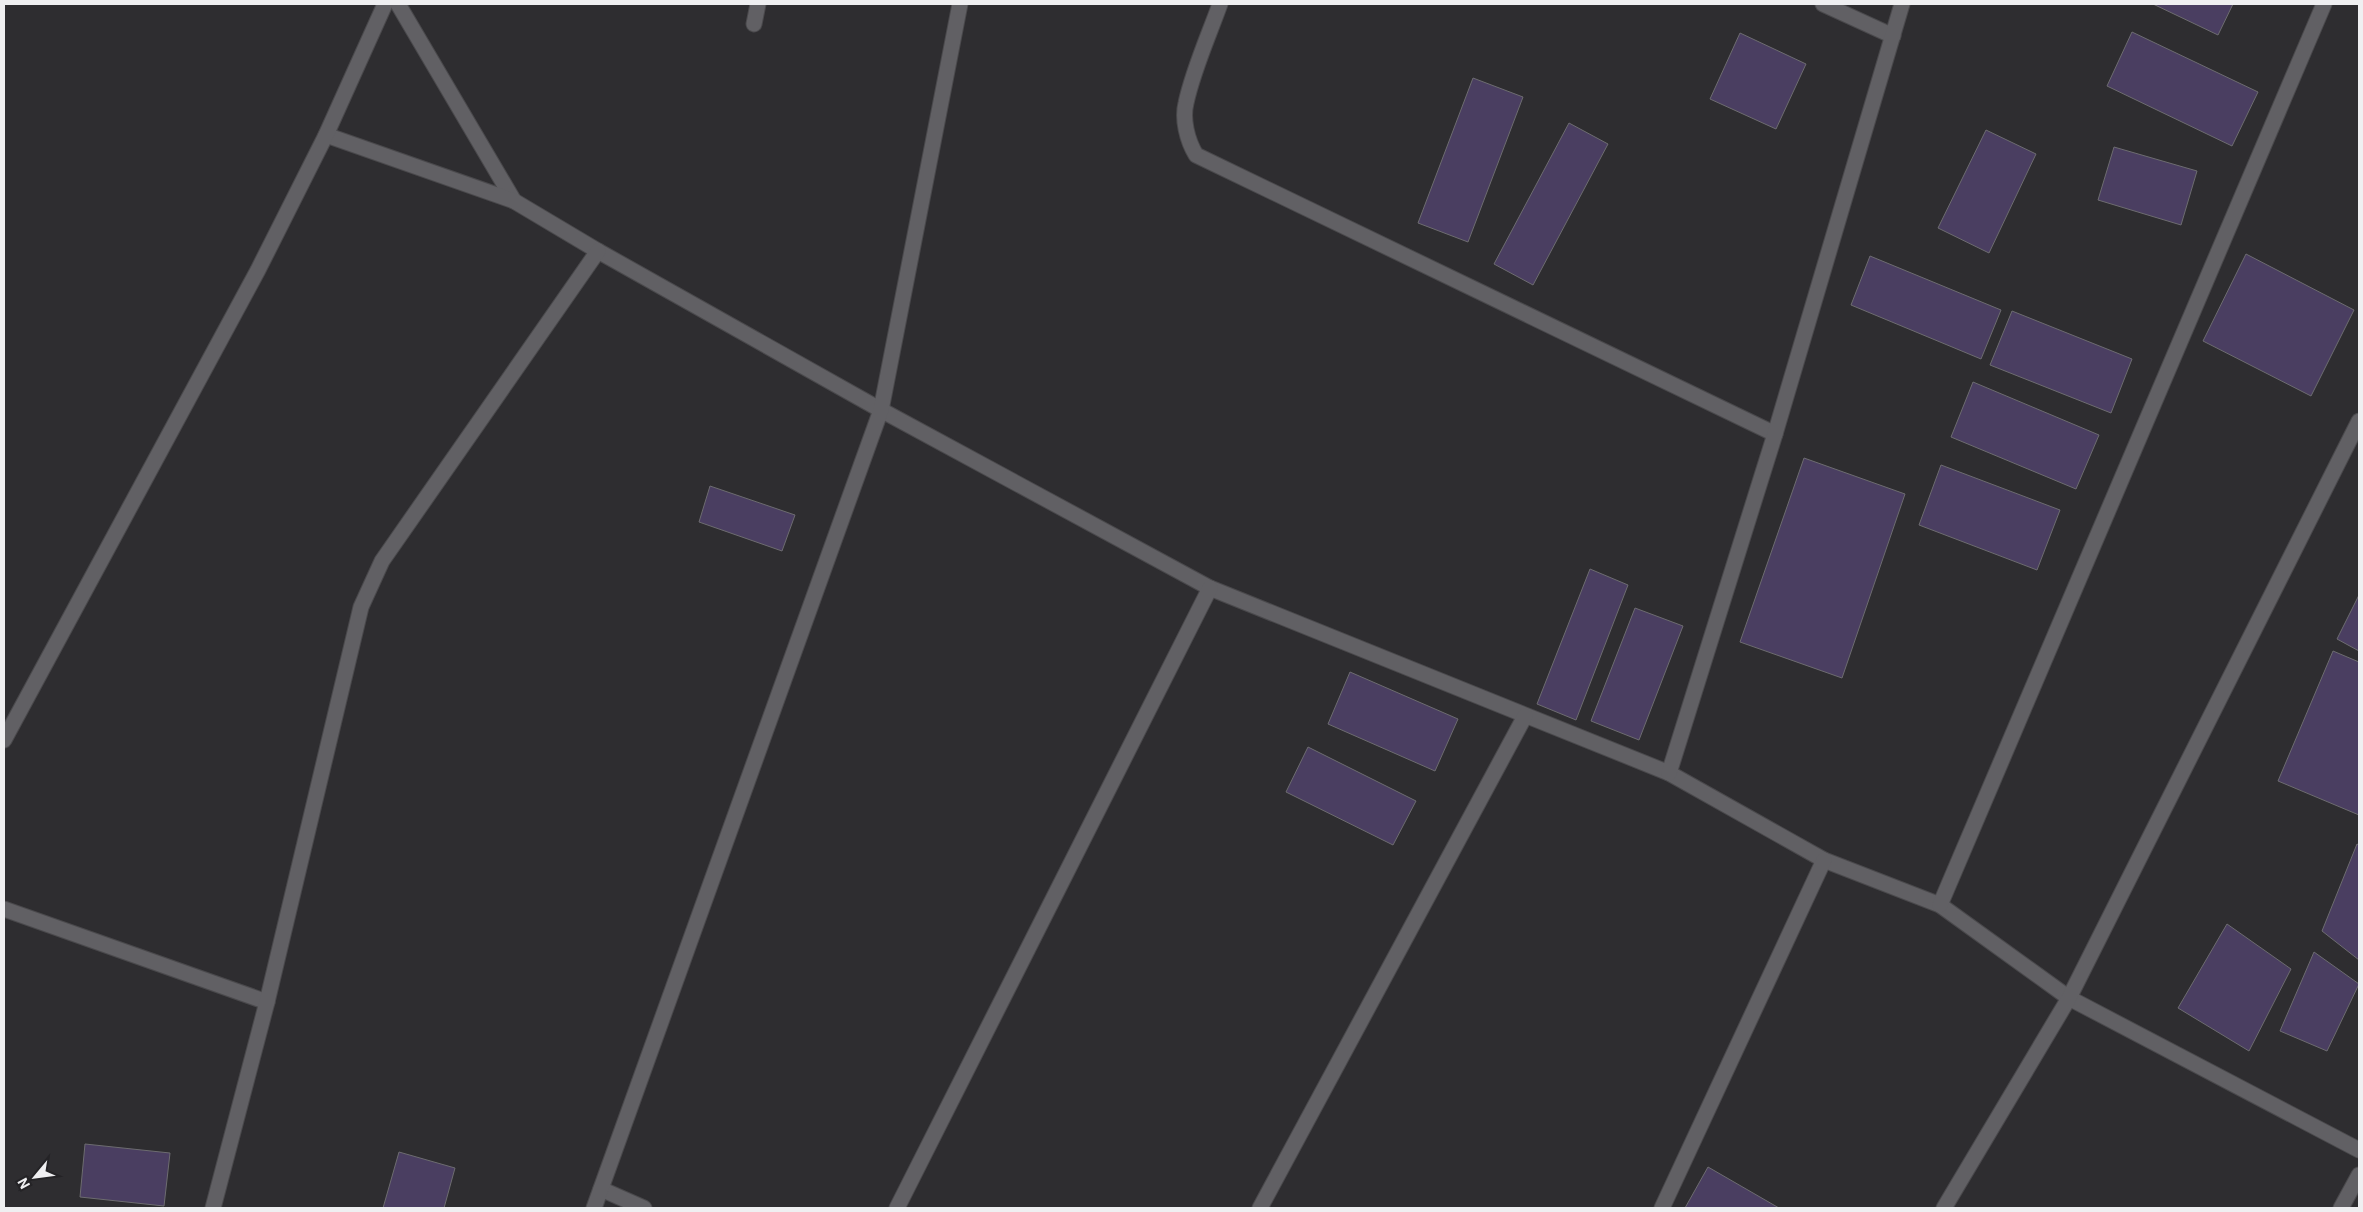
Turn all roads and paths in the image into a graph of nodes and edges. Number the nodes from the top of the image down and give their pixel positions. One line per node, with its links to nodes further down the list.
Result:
1 (385, 4): 11 (street)
2 (398, 4): 12 (street)
3 (758, 4): 9 (street)
4 (960, 4): 14 (street)
5 (1220, 4): 16 (street)
6 (1823, 4): 10 (street)
7 (1902, 4): 10 (street)
8 (2324, 4): 22 (street)
9 (754, 24)
10 (1893, 36): 16 (street)
11 (326, 135): 12 (street); 19 (street)
12 (514, 201): 13 (street)
13 (598, 251): 14 (street); 25 (street)
14 (881, 410): 17 (street); 28 (street)
15 (2359, 421): 24 (street)
16 (1776, 434): 20 (street)
17 (1210, 588): 18 (street); 32 (street)
18 (1525, 716): 20 (street); 33 (street)
19 (4, 740)
20 (1669, 773): 21 (street)
21 (1824, 860): 22 (street); 34 (street)
22 (1940, 905): 24 (street)
23 (4, 909): 25 (street)
24 (2069, 998): 26 (street); 35 (street)
25 (267, 1002): 29 (street)
26 (2359, 1150)
27 (2359, 1175): 36 (street)
28 (601, 1189): 30 (street); 31 (street)
29 (213, 1208)
30 (594, 1208)
31 (644, 1208)
32 (897, 1208)
33 (1260, 1208)
34 (1662, 1208)
35 (1944, 1208)
36 (2341, 1208)

